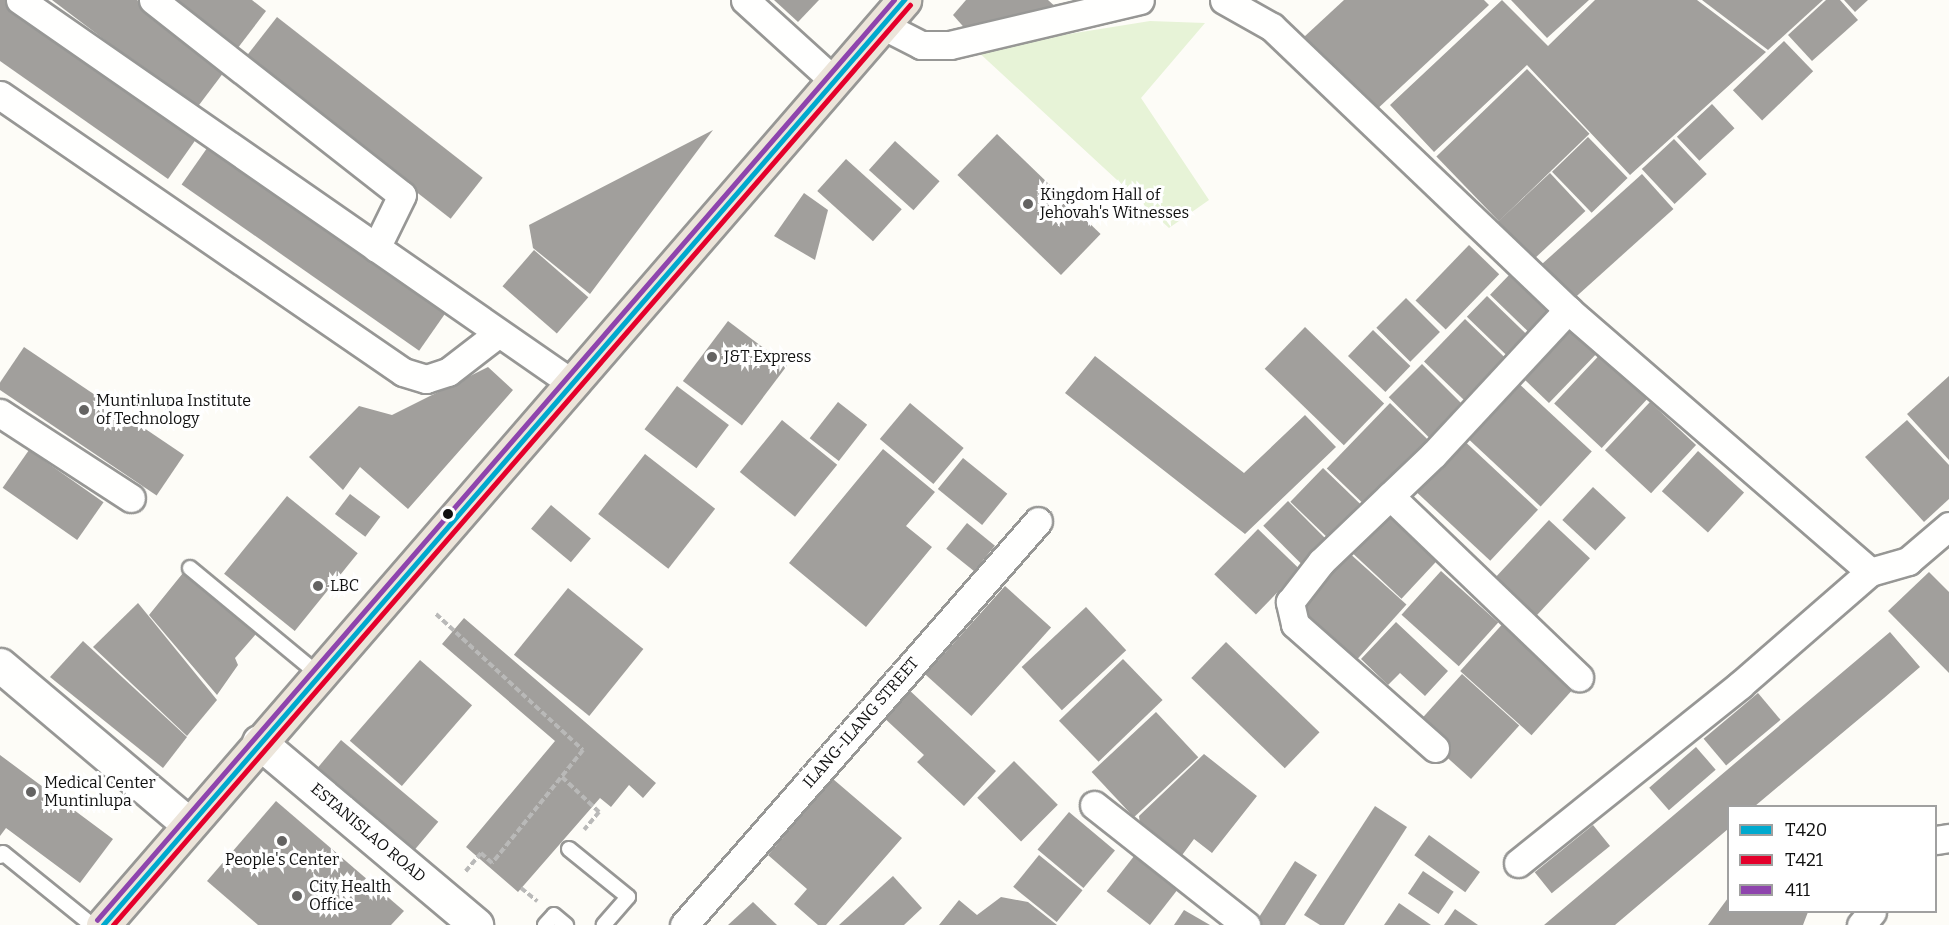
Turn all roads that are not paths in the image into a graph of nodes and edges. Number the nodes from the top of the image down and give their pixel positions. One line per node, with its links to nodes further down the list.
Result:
1 (20, 0): 10 (street)
2 (153, 0): 10 (street)
3 (745, 0): 8 (street)
4 (904, 0): 7 (highway)
5 (1140, 0): 7 (street)
6 (1224, 0): 11 (street)
7 (882, 25): 8 (highway)
8 (833, 80): 13 (highway)
9 (0, 95): 12 (street)
10 (376, 248): 12 (street)
11 (1568, 310): 15 (street); 20 (street)
12 (496, 335): 13 (street)
13 (570, 382): 22 (highway)
14 (0, 413): 16 (street)
15 (1390, 496): 23 (street); 25 (street)
16 (131, 498)
17 (1038, 521): 38 (street, ILANG-ILANG STREET)
18 (1949, 526): 20 (street)
19 (190, 568): 22 (lane)
20 (1870, 572): 30 (street)
21 (0, 665): 27 (street)
22 (318, 674): 24 (highway)
23 (1578, 677)
24 (259, 742): 27 (highway); 34 (street, ESTANISLAO ROAD)
25 (1435, 748)
26 (1094, 805): 39 (street)
27 (188, 824): 33 (highway)
28 (569, 849): 37 (lane)
29 (0, 856): 32 (lane)
30 (1518, 863)
31 (1871, 913): 40 (street)
32 (92, 925)
33 (103, 925)
34 (476, 925)
35 (545, 925): 36 (lane)
36 (566, 925)
37 (604, 925)
38 (684, 925)
39 (1246, 925)
40 (1861, 925)

